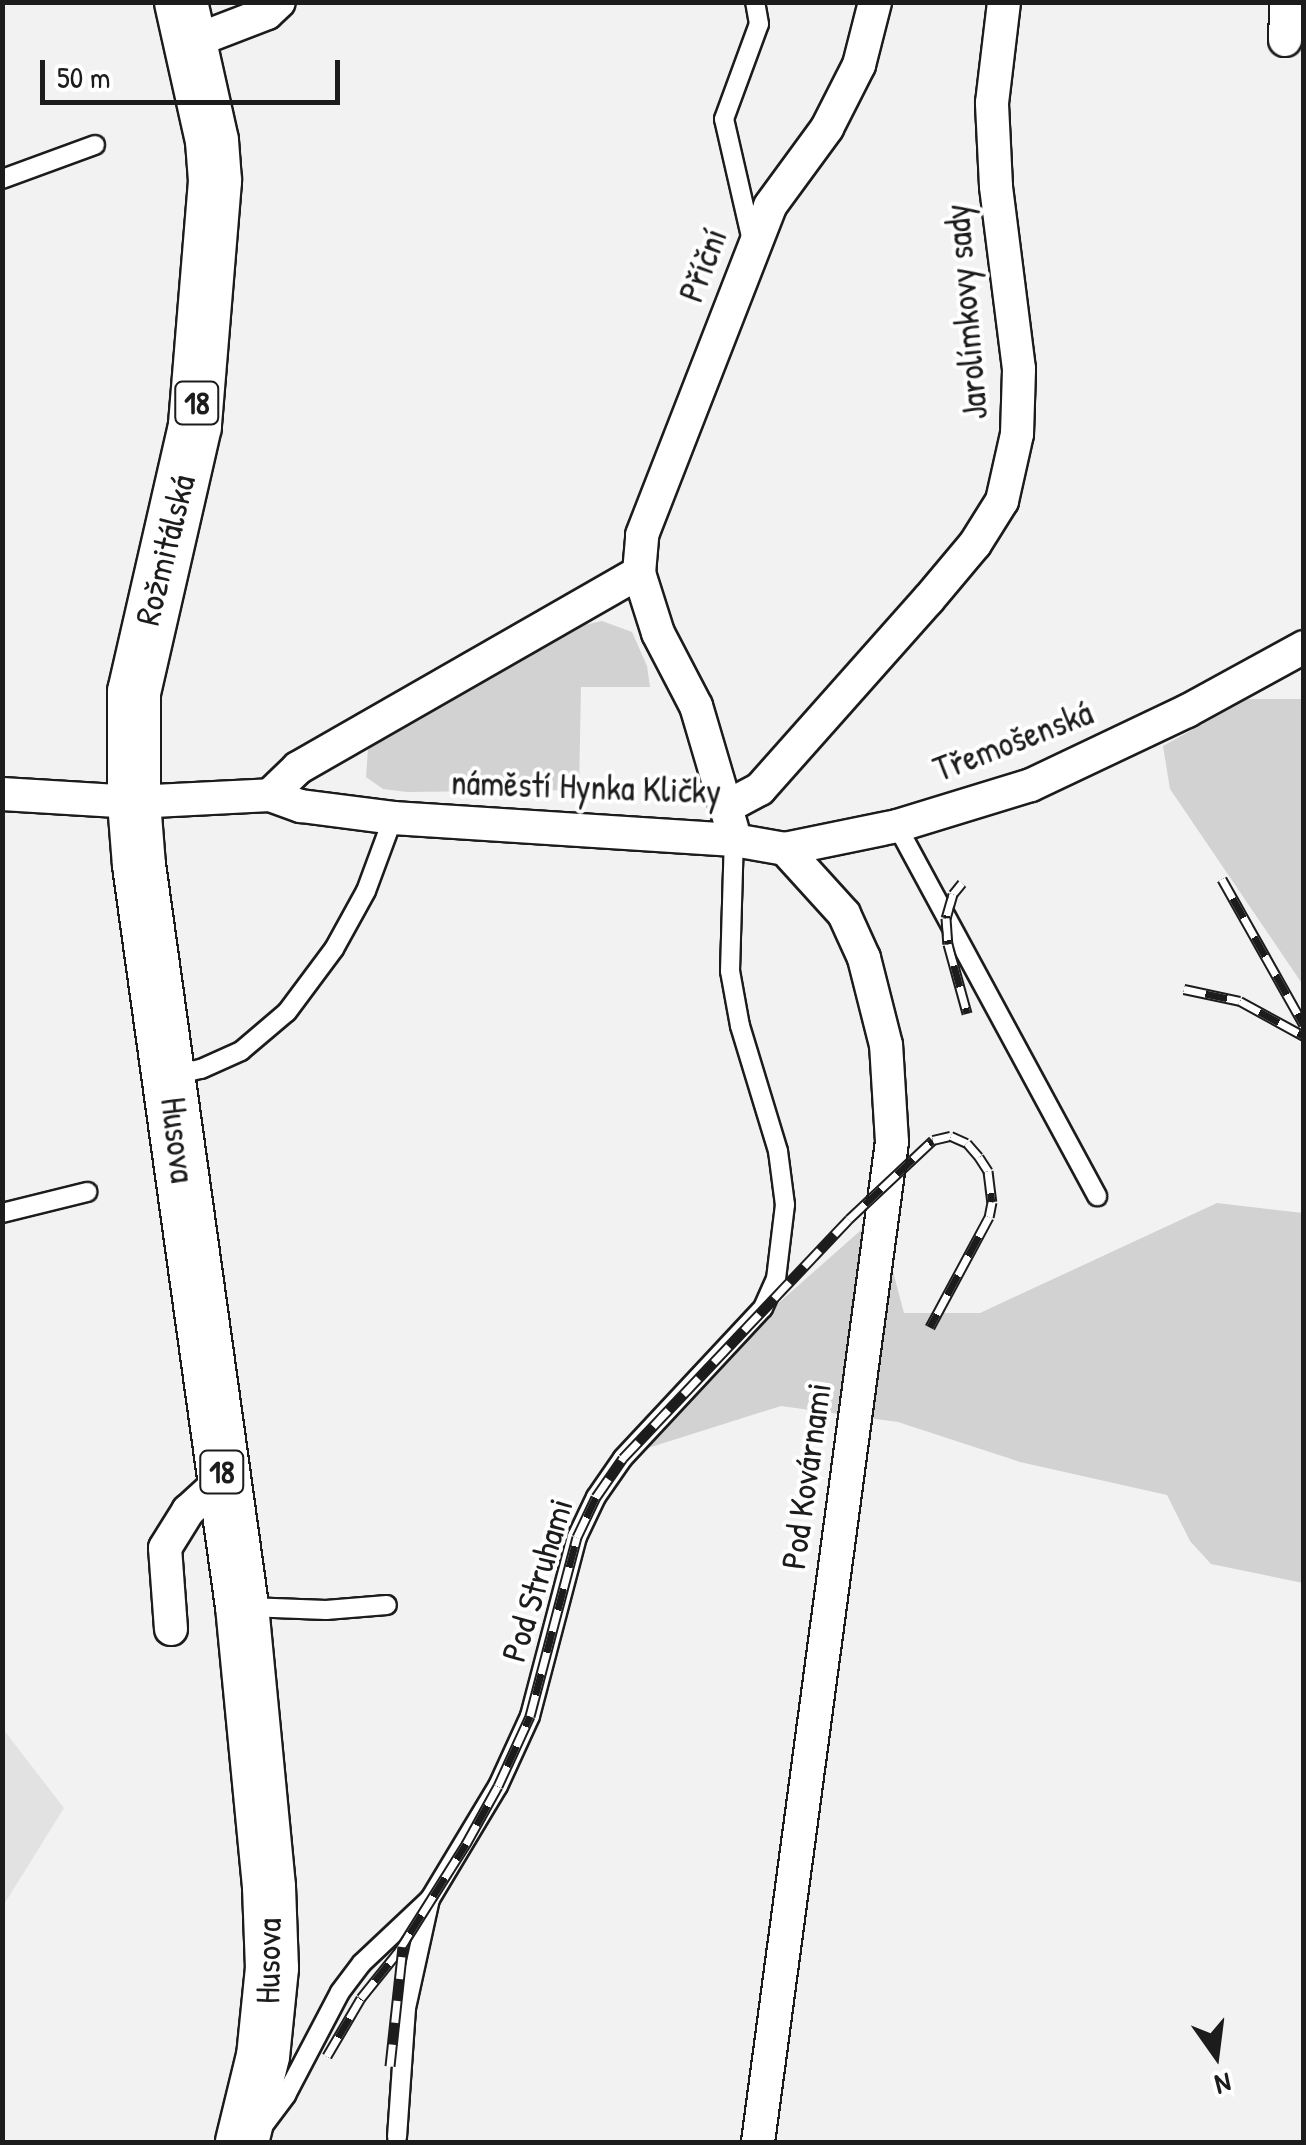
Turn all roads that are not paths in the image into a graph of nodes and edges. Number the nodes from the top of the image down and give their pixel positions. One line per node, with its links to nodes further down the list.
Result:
1 (280, 2): 6 (street)
2 (755, 2): 10 (lane)
3 (875, 2): 10 (street, Příční)
4 (1004, 2): 16 (street, Jarolímkovy sady)
5 (1286, 2): 7 (street)
6 (186, 22): 15 (main road, Rožmitálská / 18)
7 (1285, 40)
8 (95, 145): 9 (lane)
9 (2, 179)
10 (753, 247): 11 (street, Příční)
11 (639, 573): 13 (street); 16 (street, náměstí Hynka Kličky)
12 (1304, 647): 18 (street, Třemošenská)
13 (270, 795): 15 (street, náměstí Hynka Kličky); 17 (street, náměstí Hynka Kličky)
14 (9, 798): 15 (street, náměstí Hynka Kličky)
15 (134, 802): 21 (main road, Husova / 18)
16 (728, 806): 19 (street, náměstí Hynka Kličky)
17 (393, 818): 19 (street, náměstí Hynka Kličky); 21 (lane)
18 (898, 826): 20 (street, Třemošenská); 23 (lane)
19 (734, 840): 20 (street, Třemošenská); 29 (lane, Pod Struhami)
20 (785, 849): 32 (street, Pod Kovárnami)
21 (170, 1076): 25 (main road, Husova / 18)
22 (86, 1192): 24 (lane)
23 (1097, 1196)
24 (2, 1213)
25 (223, 1479): 27 (main road, Husova / 18); 28 (street)
26 (387, 1605): 27 (lane)
27 (242, 1606): 31 (main road, Husova / 18)
28 (171, 1629)
29 (430, 1899): 30 (lane); 31 (lane, Pod Struhami)
30 (397, 2137)
31 (245, 2142)
32 (758, 2142)

